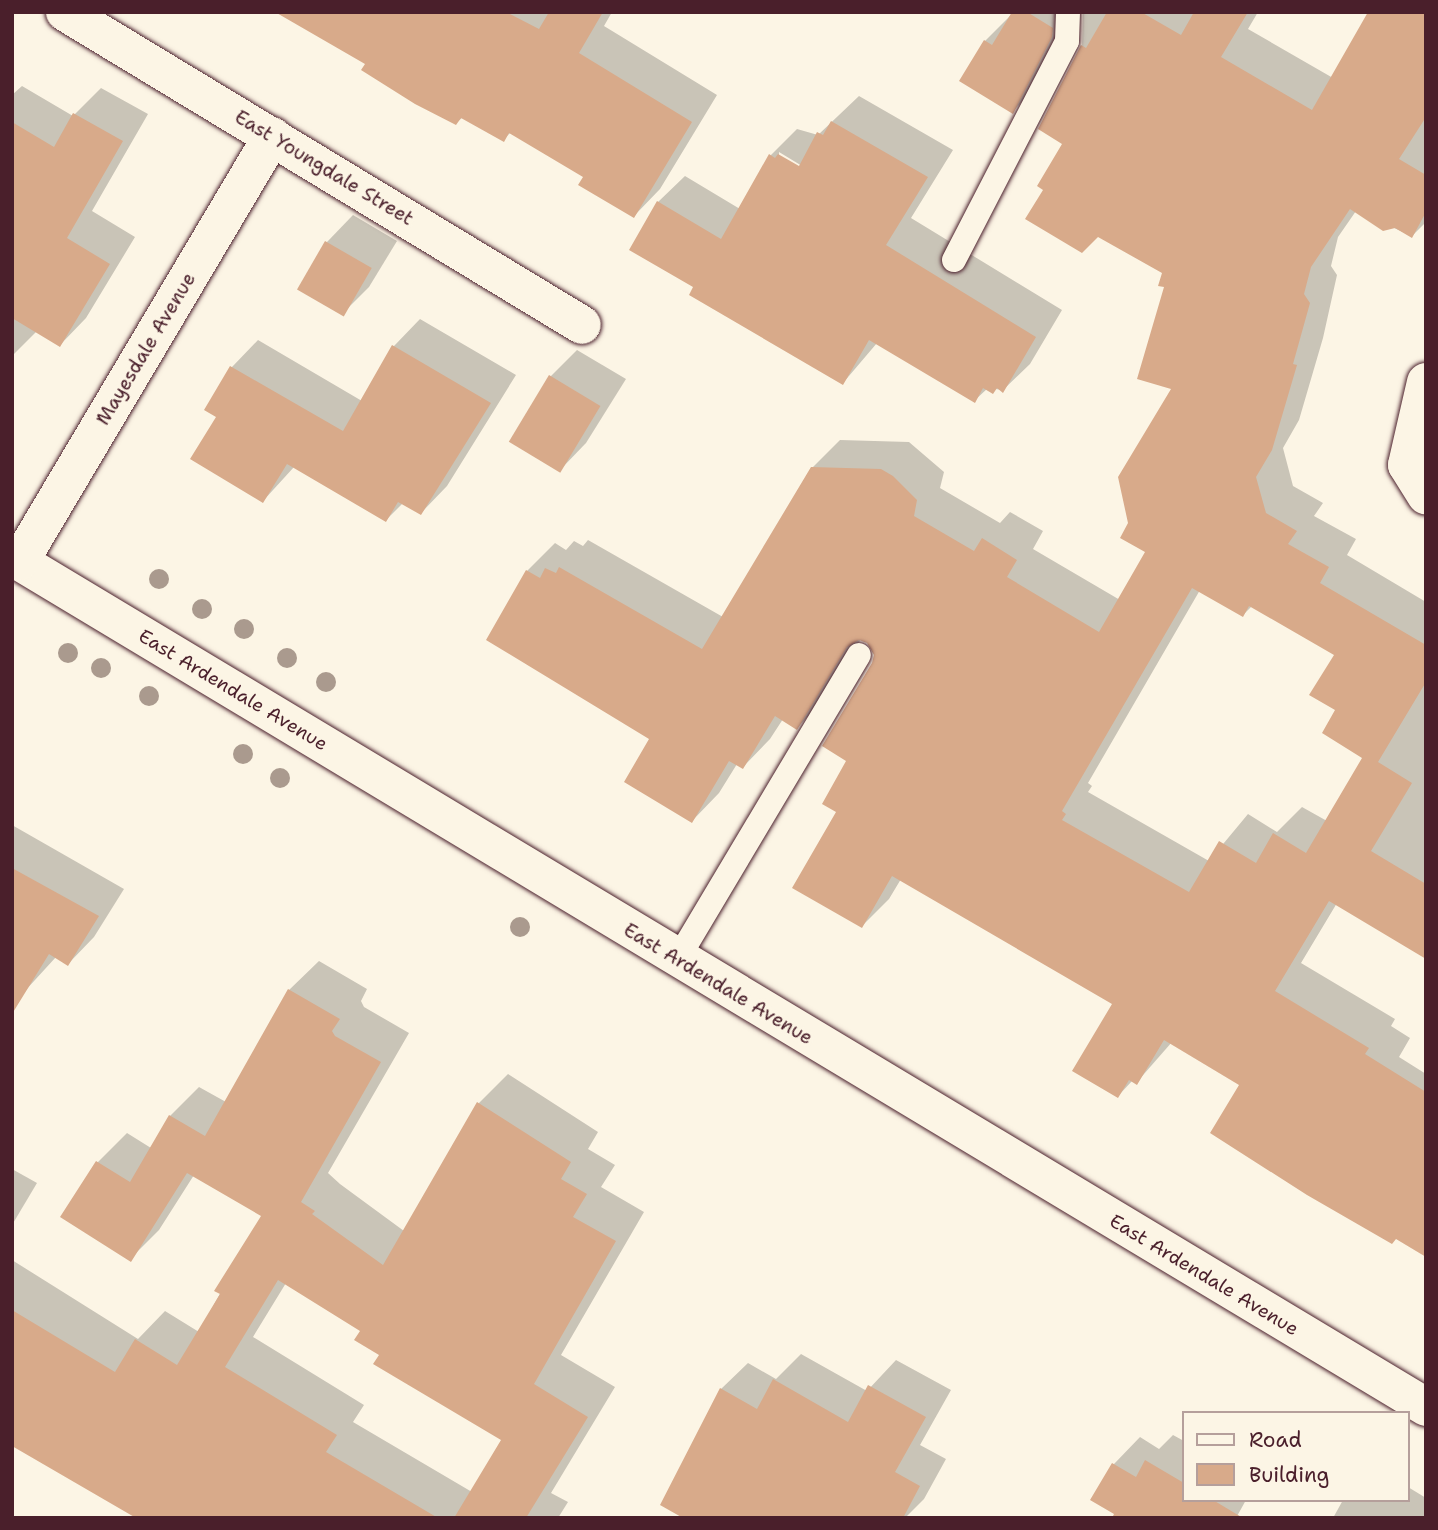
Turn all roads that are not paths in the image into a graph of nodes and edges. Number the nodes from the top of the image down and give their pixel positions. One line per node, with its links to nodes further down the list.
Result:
1 (65, 12): 3 (street, East Youngdale Street)
2 (1068, 12): 4 (lane)
3 (272, 136): 5 (street, East Youngdale Street); 8 (street, Mayesdale Avenue)
4 (954, 260)
5 (582, 325)
6 (1426, 382): 7 (street)
7 (1417, 480)
8 (16, 559): 10 (street, East Ardendale Avenue)
9 (859, 655): 10 (lane)
10 (677, 960): 11 (street, East Ardendale Avenue)
11 (1426, 1407)

